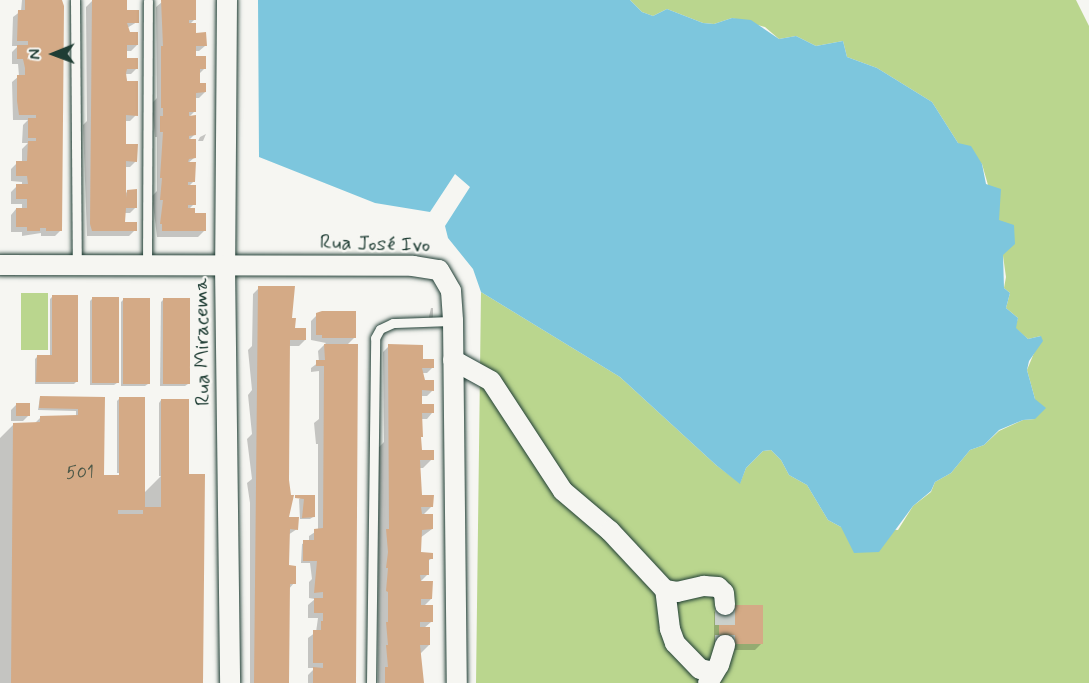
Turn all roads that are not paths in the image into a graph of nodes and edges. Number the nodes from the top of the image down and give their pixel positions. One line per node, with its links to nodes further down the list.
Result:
1 (75, 0): 5 (lane)
2 (227, 0): 7 (street, Rua Miracema)
3 (148, 1): 6 (lane)
4 (0, 264): 5 (street, Rua José Ivo)
5 (77, 265): 6 (street, Rua José Ivo)
6 (147, 265): 7 (street, Rua José Ivo)
7 (225, 265): 8 (street, Rua José Ivo); 14 (street, Rua Miracema)
8 (453, 321): 9 (street, Rua José Ivo); 15 (lane)
9 (453, 360): 10 (street); 16 (street, Rua José Ivo)
10 (665, 590): 11 (street); 13 (street)
11 (725, 605)
12 (725, 645): 13 (street)
13 (707, 677)
14 (230, 683)
15 (371, 683)
16 (457, 683)

